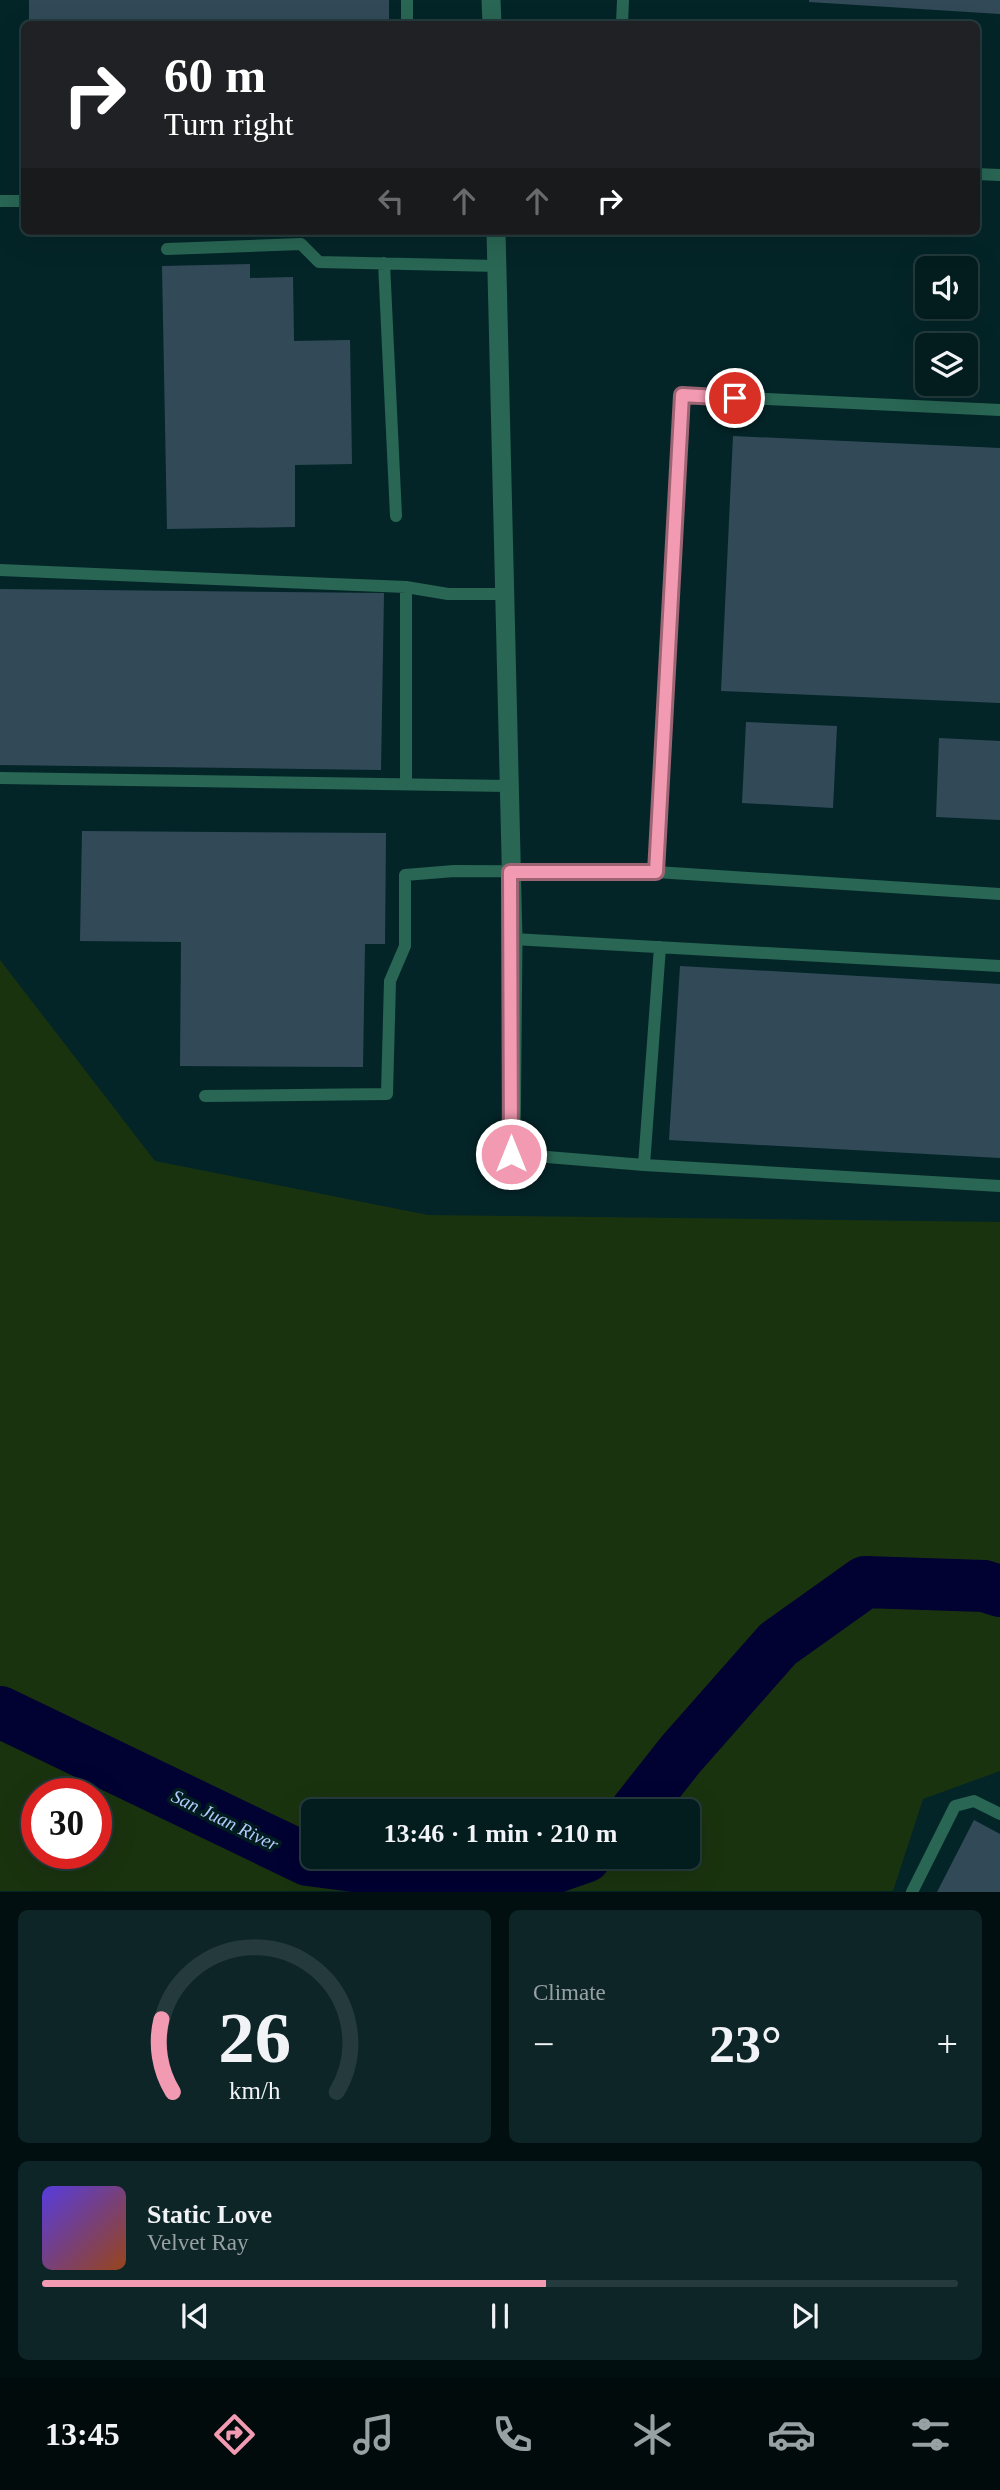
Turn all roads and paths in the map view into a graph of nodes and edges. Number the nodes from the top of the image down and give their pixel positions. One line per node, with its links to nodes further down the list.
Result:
1 (407, 0): 4 (lane)
2 (491, 0): 5 (street)
3 (623, 0): 6 (lane)
4 (407, 21)
5 (492, 21)
6 (622, 21)
7 (980, 174): 8 (lane)
8 (1000, 175)
9 (0, 201): 10 (lane)
10 (21, 201)
11 (496, 235): 14 (street)
12 (167, 249): 13 (lane)
13 (384, 263): 14 (lane); 16 (lane)
14 (497, 266): 19 (street)
15 (1000, 410): 24 (lane)
16 (396, 516)
17 (0, 570): 18 (lane)
18 (406, 587): 19 (lane); 21 (lane)
19 (504, 594): 22 (street)
20 (0, 778): 21 (lane)
21 (406, 784): 22 (lane)
22 (508, 786): 23 (street)
23 (510, 872): 24 (lane); 26 (street); 29 (lane)
24 (656, 872): 25 (lane)
25 (1000, 894)
26 (513, 939): 27 (lane); 30 (street)
27 (660, 947): 28 (lane); 31 (lane)
28 (1000, 965)
29 (205, 1096)
30 (511, 1154): 31 (lane)
31 (644, 1165): 32 (lane)
32 (1000, 1186)
33 (1000, 1814): 34 (lane)
34 (912, 1892)

